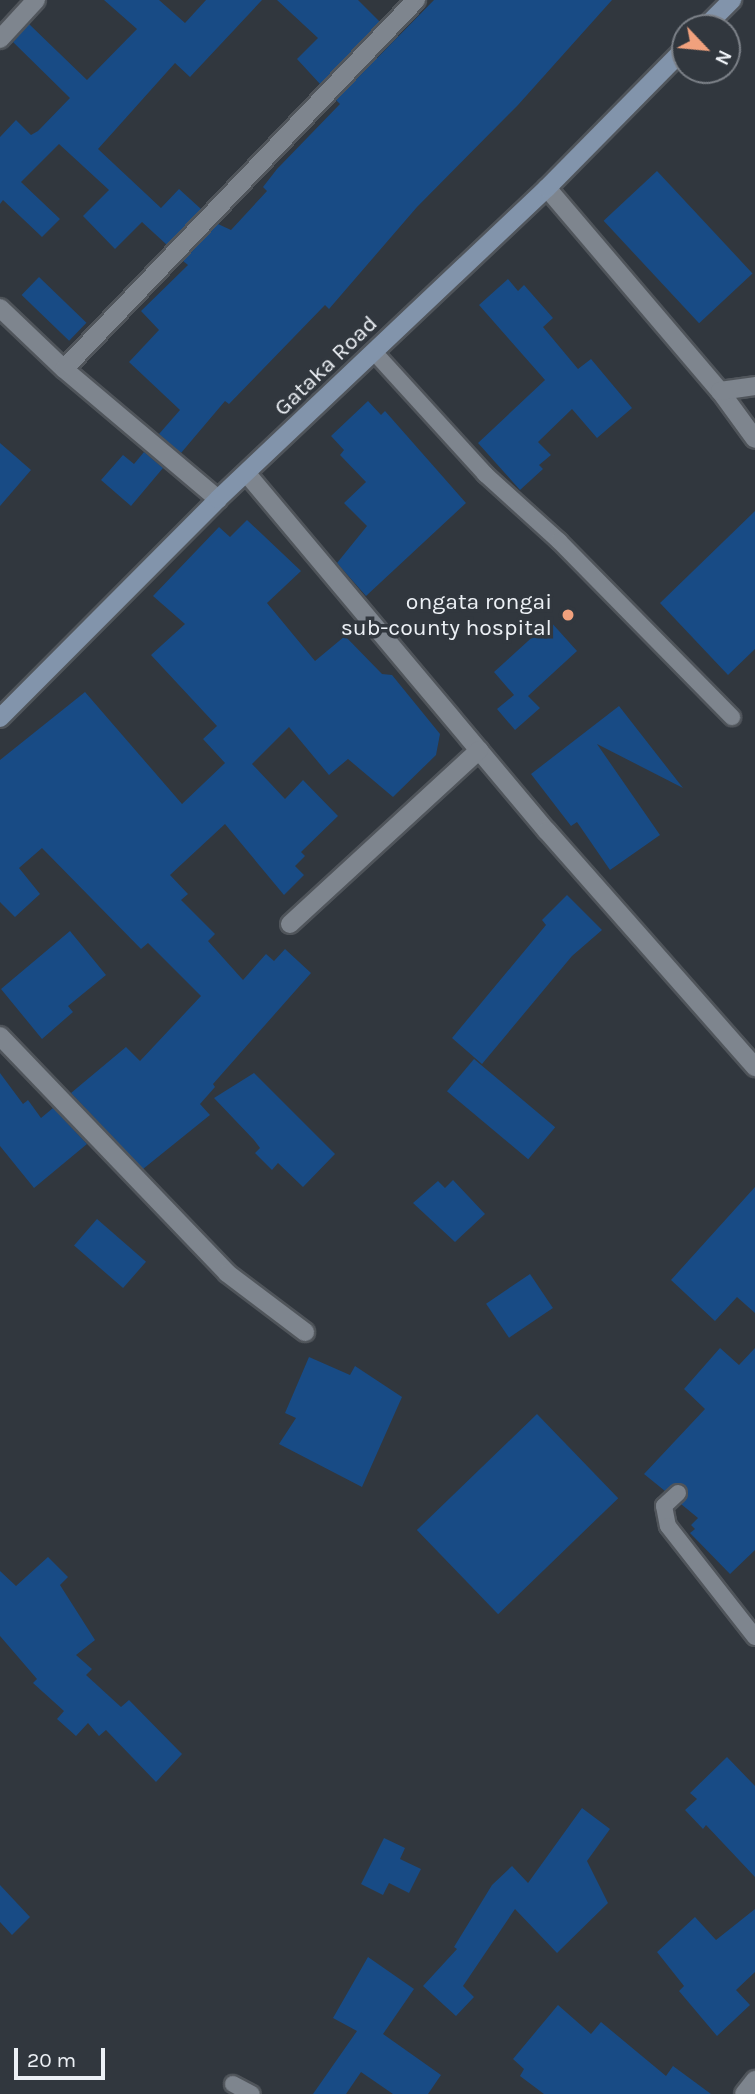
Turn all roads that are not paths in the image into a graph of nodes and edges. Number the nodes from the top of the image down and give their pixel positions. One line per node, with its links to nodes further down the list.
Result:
1 (36, 0): 5 (street)
2 (416, 0): 10 (street)
3 (732, 0): 4 (street)
4 (718, 14)
5 (0, 39)
6 (671, 62): 7 (street, Gataka Road)
7 (547, 188): 9 (street, Gataka Road); 12 (street)
8 (0, 308): 10 (street)
9 (375, 353): 14 (street, Gataka Road); 16 (lane)
10 (64, 369): 15 (street)
11 (755, 386): 12 (street)
12 (720, 391): 13 (street)
13 (755, 439)
14 (248, 475): 15 (street, Gataka Road); 18 (street)
15 (218, 499): 17 (street, Gataka Road)
16 (732, 717)
17 (0, 718)
18 (479, 750): 19 (street); 21 (street)
19 (290, 924)
20 (0, 1036): 22 (street)
21 (755, 1067)
22 (305, 1332)
23 (678, 1493): 24 (lane)
24 (755, 1637)
25 (233, 2084): 26 (lane)
26 (252, 2094)

